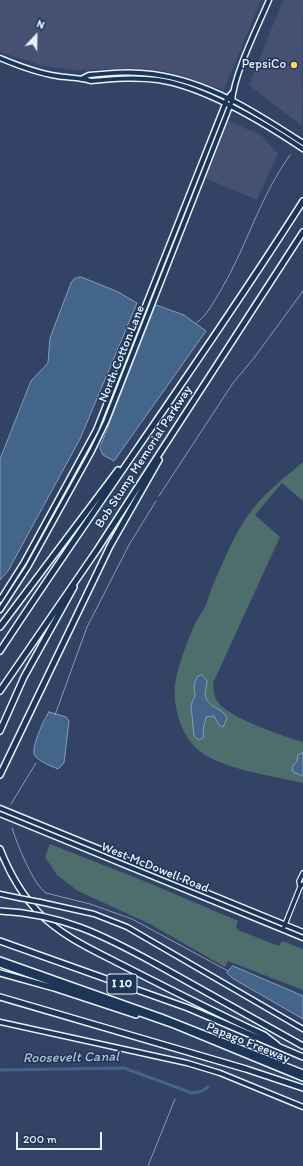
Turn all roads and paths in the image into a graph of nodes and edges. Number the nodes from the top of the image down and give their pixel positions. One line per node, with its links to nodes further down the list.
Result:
1 (269, 0): 4 (main road, North Cotton Lane)
2 (0, 58): 3 (main road)
3 (83, 78): 5 (main road); 7 (main road)
4 (233, 92): 5 (main road, North Cotton Lane); 6 (main road, North Cotton Lane)
5 (227, 99): 6 (main road); 7 (main road, North Cotton Lane)
6 (232, 101): 8 (main road, North Cotton Lane); 9 (main road)
7 (225, 104): 8 (main road); 11 (main road, North Cotton Lane)
8 (230, 106): 10 (main road); 12 (main road, North Cotton Lane)
9 (303, 143)
10 (303, 149)
11 (204, 156): 12 (main road); 18 (main road, North Cotton Lane)
12 (202, 175): 19 (main road, North Cotton Lane)
13 (303, 201): 15 (highway, Bob Stump Memorial Parkway)
14 (303, 232): 16 (highway, Bob Stump Memorial Parkway)
15 (153, 427): 20 (highway); 21 (highway, Bob Stump Memorial Parkway)
16 (165, 444): 17 (highway, Bob Stump Memorial Parkway); 24 (highway)
17 (97, 550): 22 (highway, Bob Stump Memorial Parkway); 23 (highway)
18 (0, 600)
19 (0, 610)
20 (0, 627)
21 (0, 651)
22 (0, 691)
23 (0, 731)
24 (0, 775)
25 (0, 808): 32 (main road, West McDowell Road)
26 (0, 814): 33 (main road, West McDowell Road)
27 (0, 849): 44 (highway)
28 (303, 873): 29 (street)
29 (302, 884): 32 (street)
30 (0, 894): 42 (main road, bridge)
31 (0, 911): 45 (highway, bridge)
32 (285, 924): 33 (street); 34 (main road, West McDowell Road)
33 (283, 930): 35 (main road, West McDowell Road)
34 (303, 932)
35 (303, 938)
36 (0, 941): 44 (highway, I 10)
37 (0, 960): 47 (highway)
38 (0, 964): 43 (highway, I 10)
39 (0, 973): 43 (highway)
40 (0, 997): 49 (highway)
41 (0, 1022): 50 (main road)
42 (303, 1029)
43 (185, 1030): 48 (highway, Papago Freeway / I 10)
44 (277, 1045): 46 (highway, Papago Freeway / I 10)
45 (303, 1046)
46 (303, 1057)
47 (303, 1073)
48 (303, 1078)
49 (303, 1088)
50 (303, 1107)

